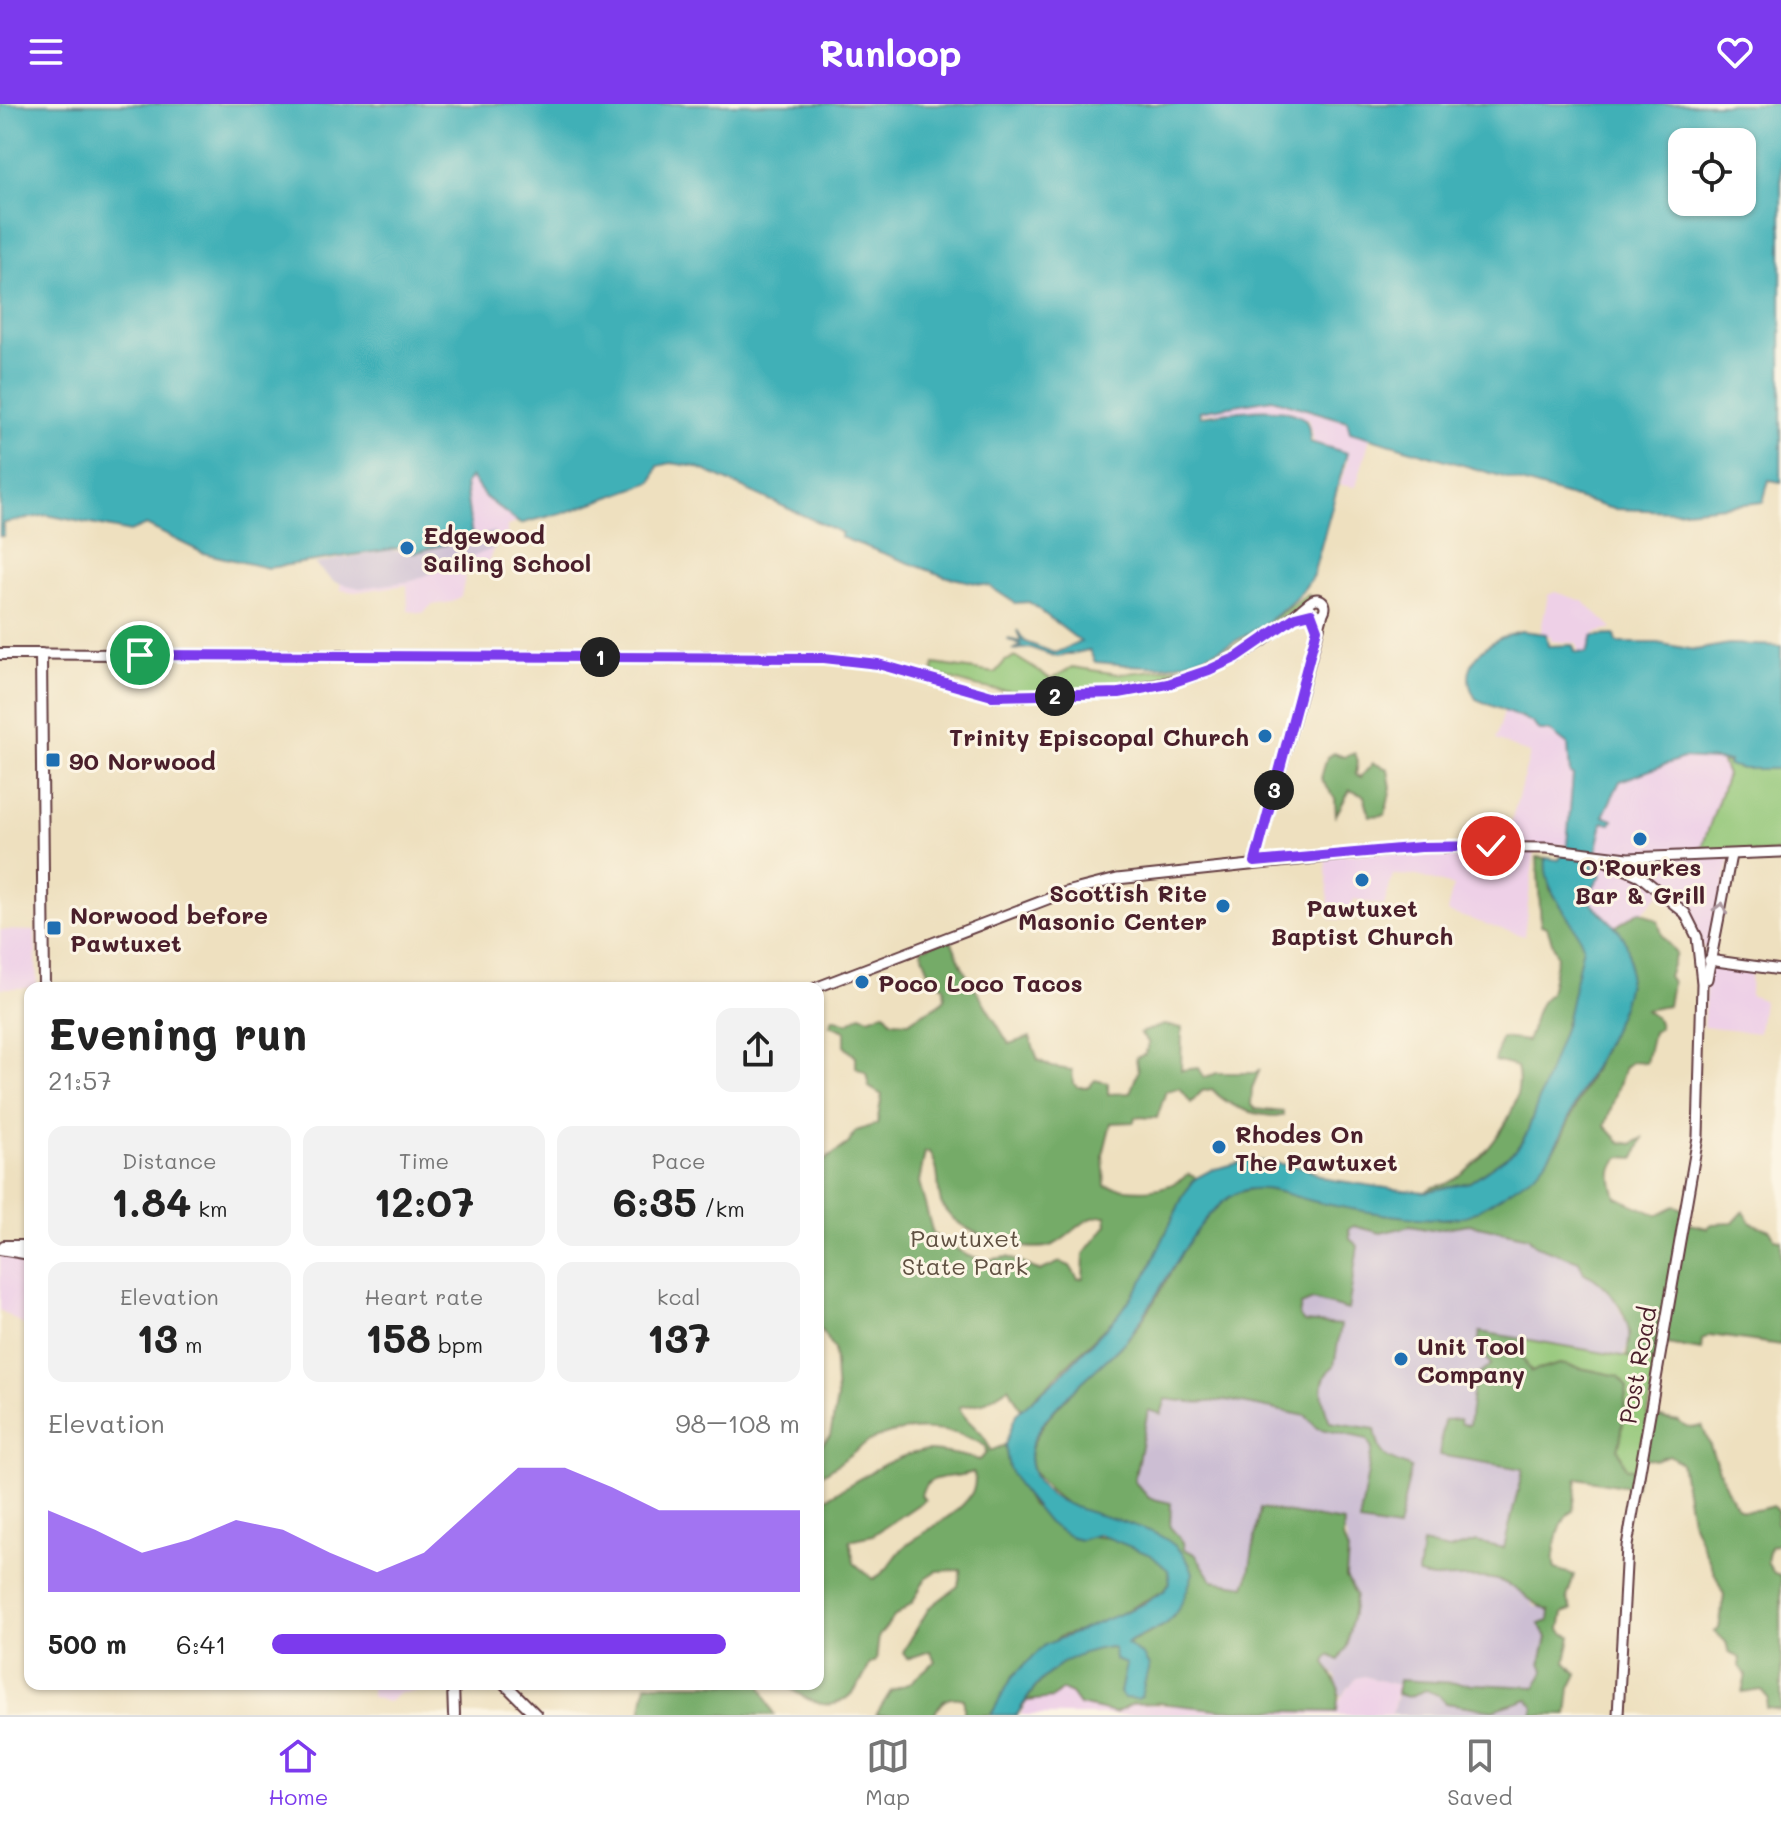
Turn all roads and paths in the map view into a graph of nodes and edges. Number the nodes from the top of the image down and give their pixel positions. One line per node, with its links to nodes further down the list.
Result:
1 (0, 654): 2 (main road)
2 (41, 654): 7 (main road); 11 (main road)
3 (1781, 852): 4 (main road)
4 (1731, 855): 6 (main road); 9 (main road, Post Road, one-way to 4)
5 (1595, 857): 6 (main road); 7 (main road); 8 (main road, Post Road)
6 (1644, 858): 8 (main road)
7 (1255, 862): 12 (main road)
8 (1640, 876): 13 (main road, Post Road)
9 (1709, 960): 10 (main road); 13 (main road, Post Road)
10 (1781, 970)
11 (44, 982)
12 (824, 985)
13 (1703, 1022): 21 (main road, Post Road)
14 (24, 1246): 15 (main road)
15 (0, 1248): 16 (main road)
16 (24, 1253)
17 (453, 1690): 19 (main road)
18 (511, 1690): 20 (main road)
19 (454, 1715)
20 (536, 1715)
21 (1618, 1715)

